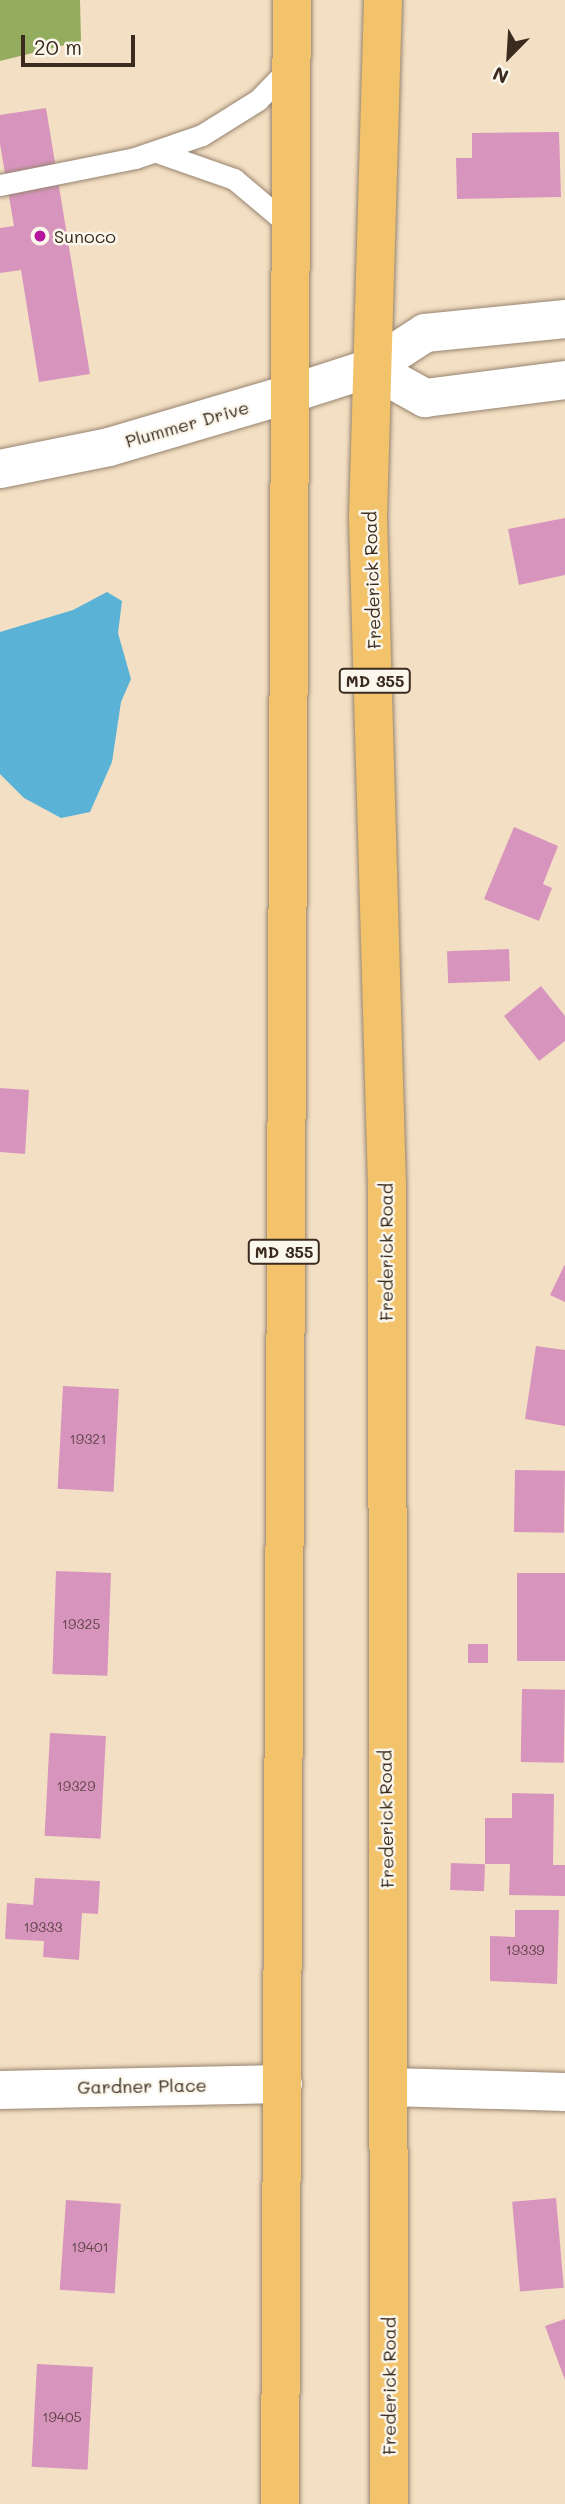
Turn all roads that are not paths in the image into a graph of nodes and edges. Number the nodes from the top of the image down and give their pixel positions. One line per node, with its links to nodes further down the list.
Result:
1 (292, 0): 3 (main road, MD 355)
2 (383, 0): 8 (main road, Frederick Road / MD 355)
3 (292, 64): 4 (lane); 6 (main road, MD 355)
4 (157, 152): 5 (lane); 6 (lane)
5 (0, 185)
6 (292, 228): 10 (main road, MD 355)
7 (565, 319): 8 (street, Plummer Drive)
8 (371, 368): 9 (street); 10 (street, Plummer Drive); 13 (main road, Frederick Road / MD 355)
9 (565, 380)
10 (293, 393): 11 (street, Plummer Drive); 12 (main road, MD 355)
11 (0, 468)
12 (284, 2084): 14 (street, Gardner Place); 16 (main road, MD 355)
13 (389, 2087): 15 (street); 17 (main road, Frederick Road / MD 355)
14 (0, 2090)
15 (565, 2092)
16 (280, 2504)
17 (389, 2504)

